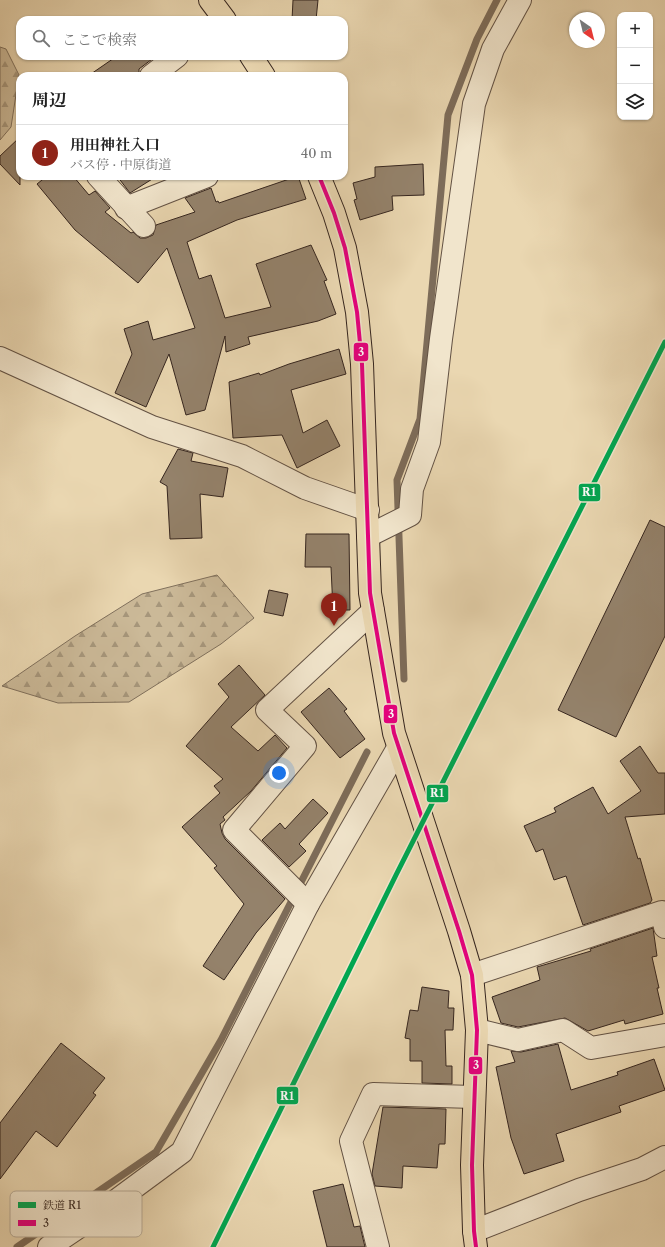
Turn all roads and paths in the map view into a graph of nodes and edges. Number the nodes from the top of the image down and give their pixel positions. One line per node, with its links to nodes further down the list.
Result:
1 (210, 0): 3 (main road)
2 (520, 0): 15 (street)
3 (222, 16)
4 (172, 60): 6 (street)
5 (254, 60): 7 (main road)
6 (156, 72)
7 (261, 72)
8 (102, 180): 11 (street)
9 (197, 180): 11 (street)
10 (321, 180): 14 (main road)
11 (126, 208): 12 (street)
12 (144, 226)
13 (0, 358): 14 (street)
14 (368, 510): 15 (main road)
15 (375, 533): 16 (main road)
16 (373, 611): 17 (main road); 18 (street)
17 (398, 748): 18 (street); 20 (main road)
18 (299, 896): 25 (street)
19 (665, 927): 20 (street)
20 (472, 975): 21 (main road)
21 (476, 1030): 22 (street); 23 (main road)
22 (665, 1035)
23 (473, 1097): 27 (main road); 29 (street)
24 (665, 1157): 27 (street)
25 (129, 1191)
26 (64, 1237): 28 (street)
27 (475, 1239)
28 (49, 1247)
29 (378, 1247)

